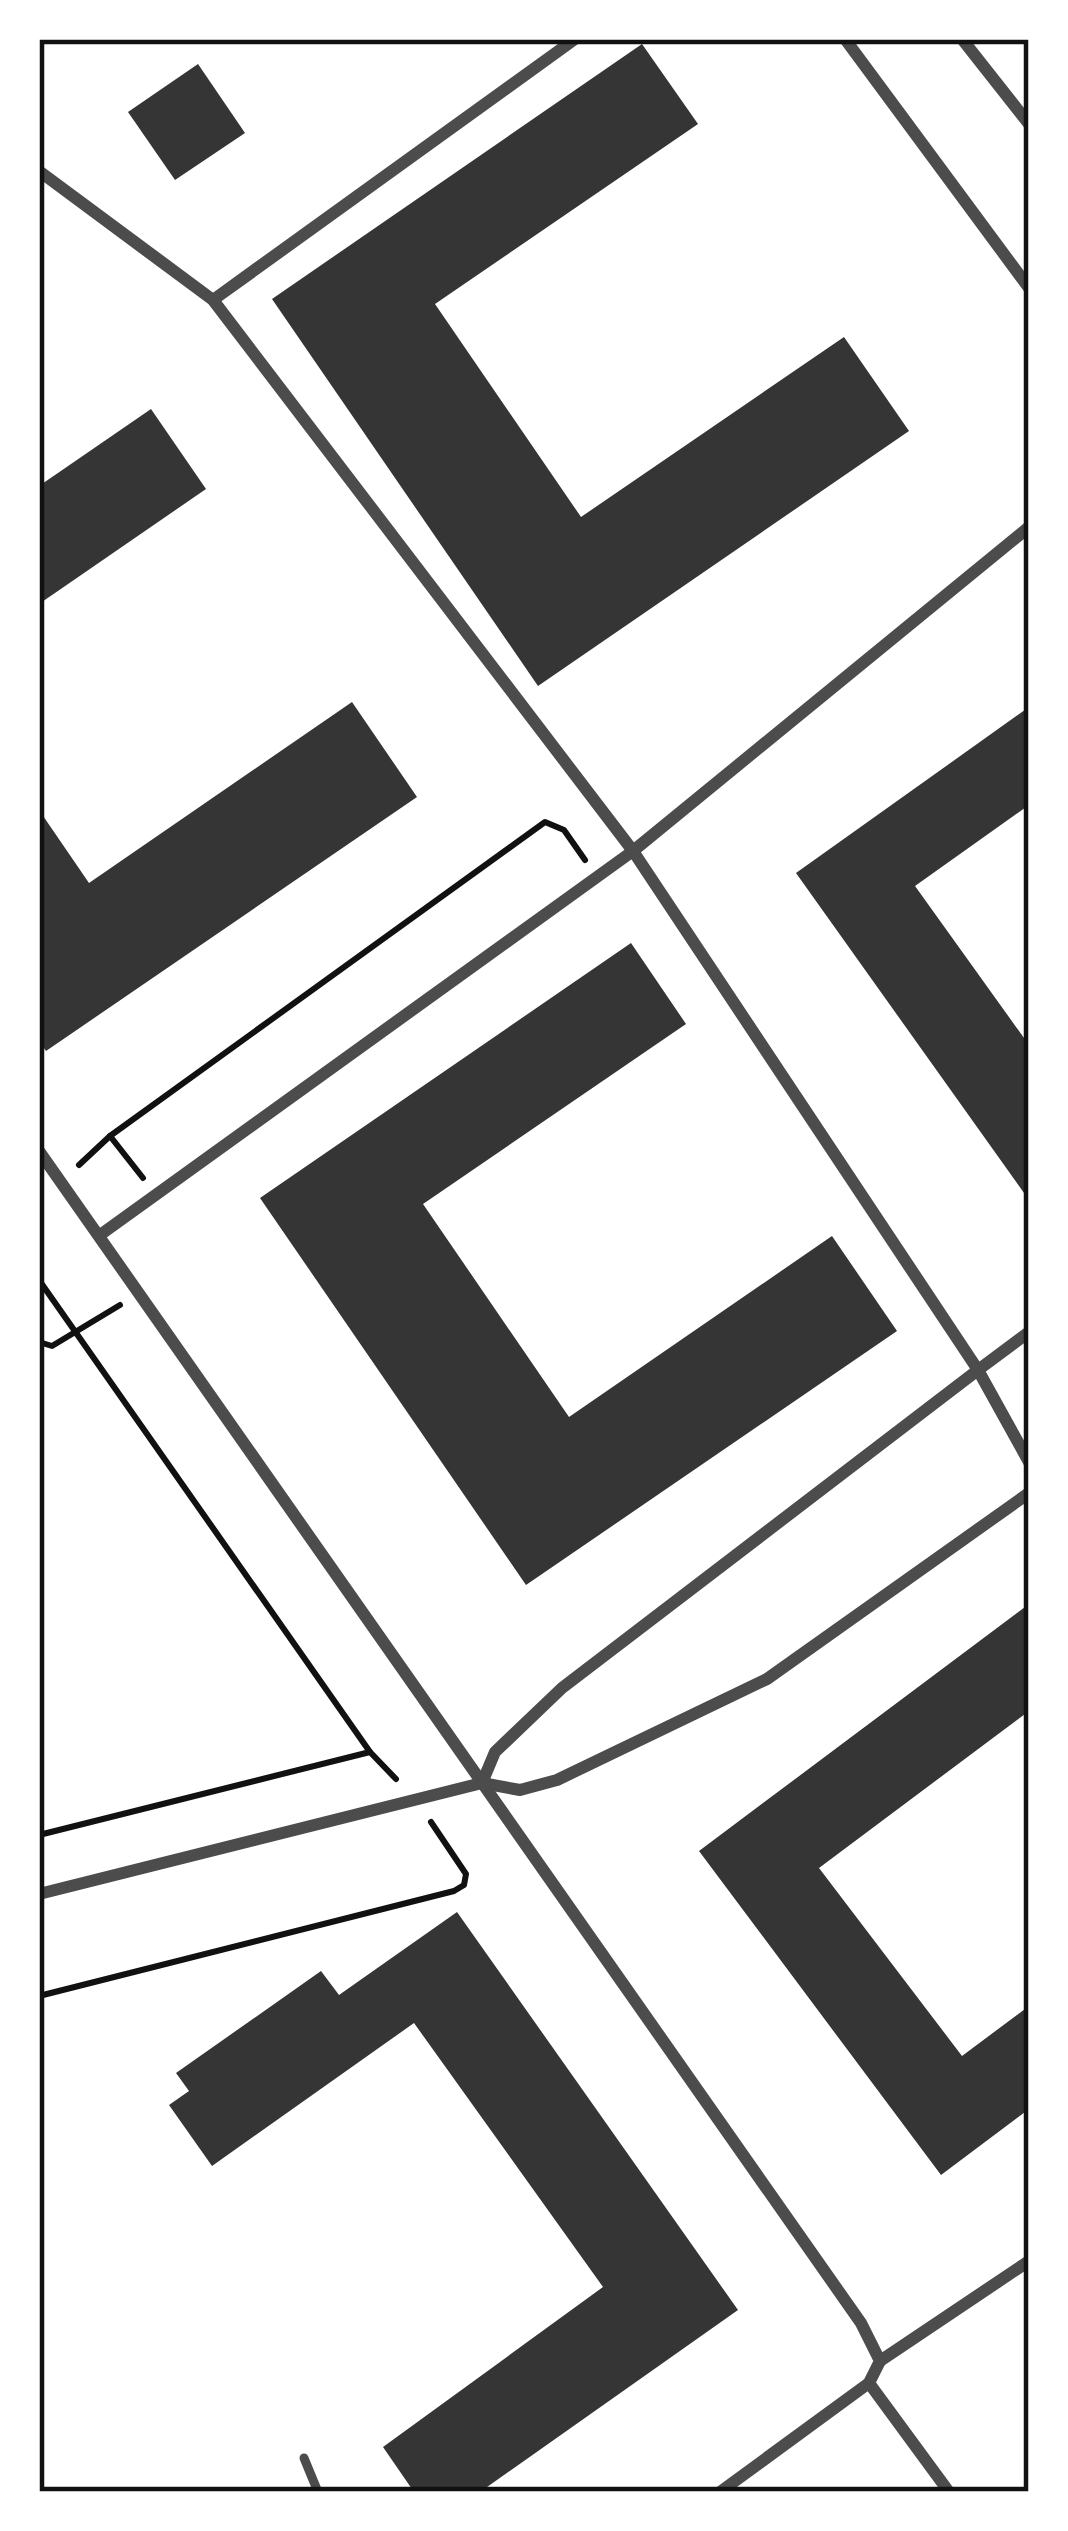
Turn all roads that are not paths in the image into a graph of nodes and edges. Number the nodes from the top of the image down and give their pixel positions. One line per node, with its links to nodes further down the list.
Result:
1 (574, 39): 7 (street)
2 (845, 39): 6 (street)
3 (962, 39): 4 (street)
4 (1029, 124)
5 (39, 171): 7 (street)
6 (1029, 289)
7 (214, 300): 9 (street)
8 (1029, 527): 9 (street)
9 (633, 851): 11 (street); 13 (street)
10 (39, 1151): 11 (street)
11 (100, 1235): 16 (street)
12 (1029, 1332): 13 (street)
13 (978, 1370): 14 (street); 16 (street)
14 (1029, 1462)
15 (1029, 1493): 16 (street)
16 (482, 1783): 17 (street); 19 (street)
17 (39, 1894)
18 (1029, 2261): 19 (street)
19 (880, 2361): 20 (street)
20 (869, 2384): 23 (street); 24 (street)
21 (304, 2458): 22 (lane)
22 (318, 2492)
23 (720, 2492)
24 (949, 2492)

